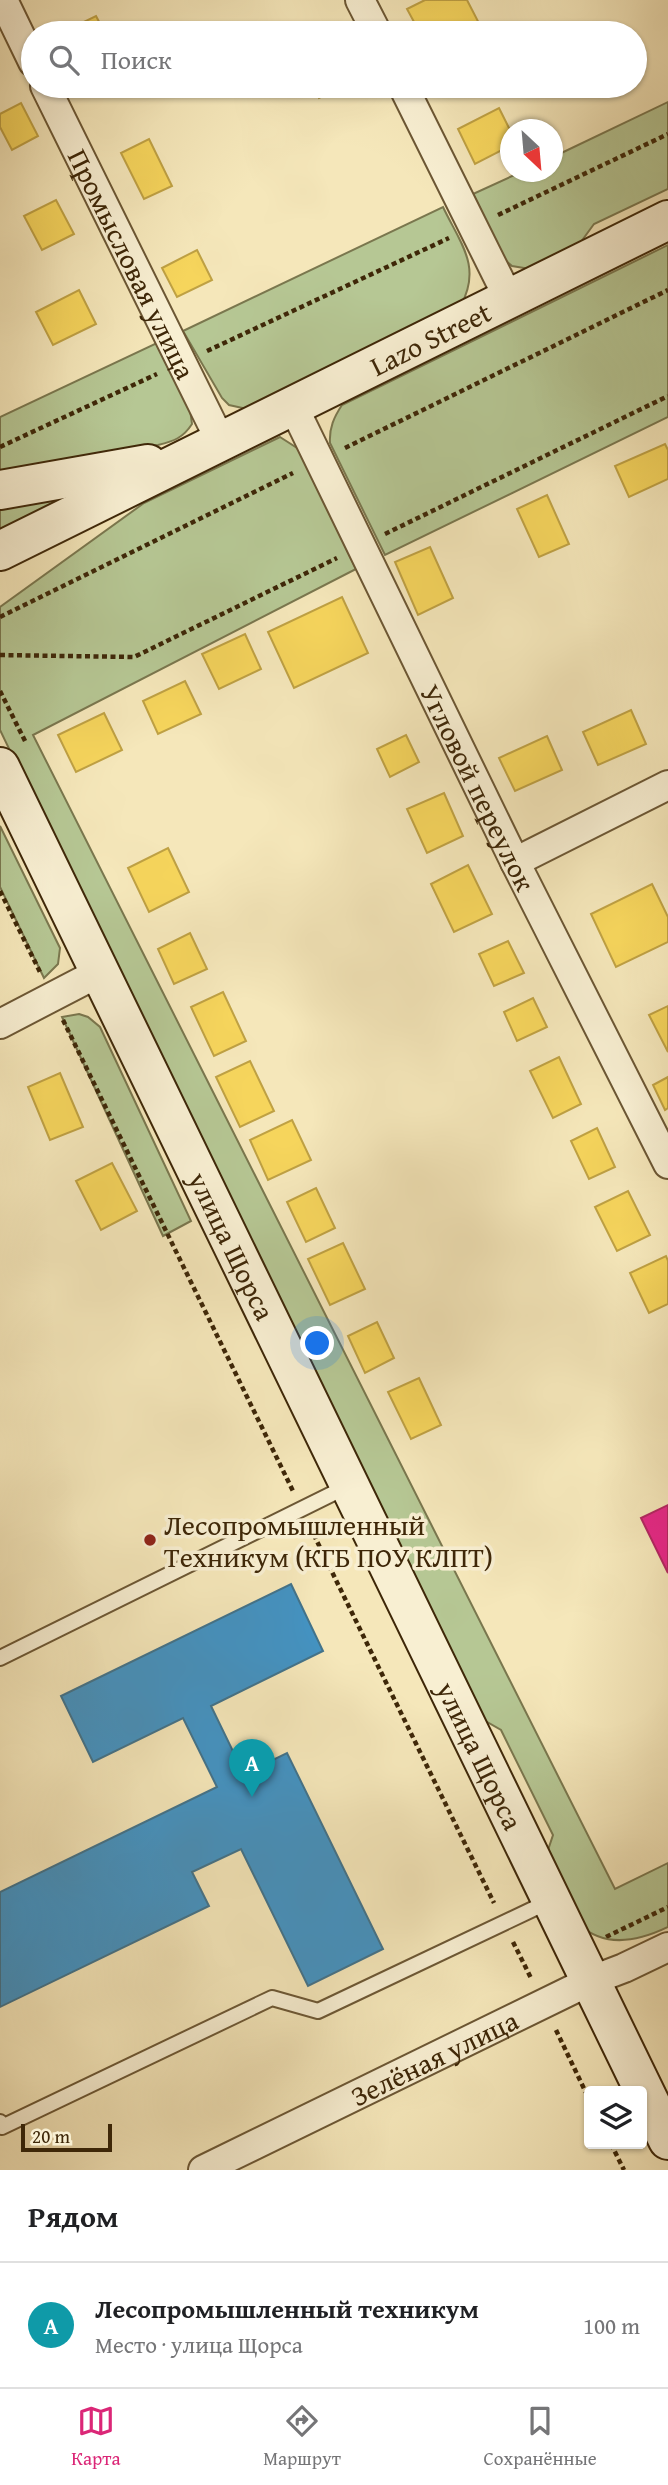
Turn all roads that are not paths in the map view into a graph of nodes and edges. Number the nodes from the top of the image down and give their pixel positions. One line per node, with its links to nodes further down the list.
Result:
1 (3, 0): 4 (street)
2 (360, 0): 3 (street)
3 (371, 21)
4 (21, 37)
5 (51, 98): 10 (street, Промысловая улица)
6 (409, 98): 8 (street)
7 (668, 220): 8 (street, Lazo Street)
8 (509, 299): 9 (street, Lazo Street)
9 (293, 406): 10 (street, Lazo Street); 15 (street, Угловой переулок)
10 (206, 449): 11 (street, Lazo Street); 12 (street, Lazo Street)
11 (0, 490)
12 (0, 551)
13 (0, 767): 16 (street, улица Щорса)
14 (668, 785): 15 (street)
15 (515, 862): 18 (street, Угловой переулок)
16 (100, 972): 17 (street); 19 (street, улица Щорса)
17 (0, 1024)
18 (668, 1164)
19 (349, 1485): 20 (lane); 21 (street, улица Щорса)
20 (0, 1658)
21 (551, 1900): 23 (street, улица Щорса); 24 (lane)
22 (668, 1947): 23 (street, Зелёная улица)
23 (590, 1981): 25 (street, улица Щорса); 26 (street, Зелёная улица)
24 (0, 2122)
25 (668, 2140)
26 (203, 2170)

